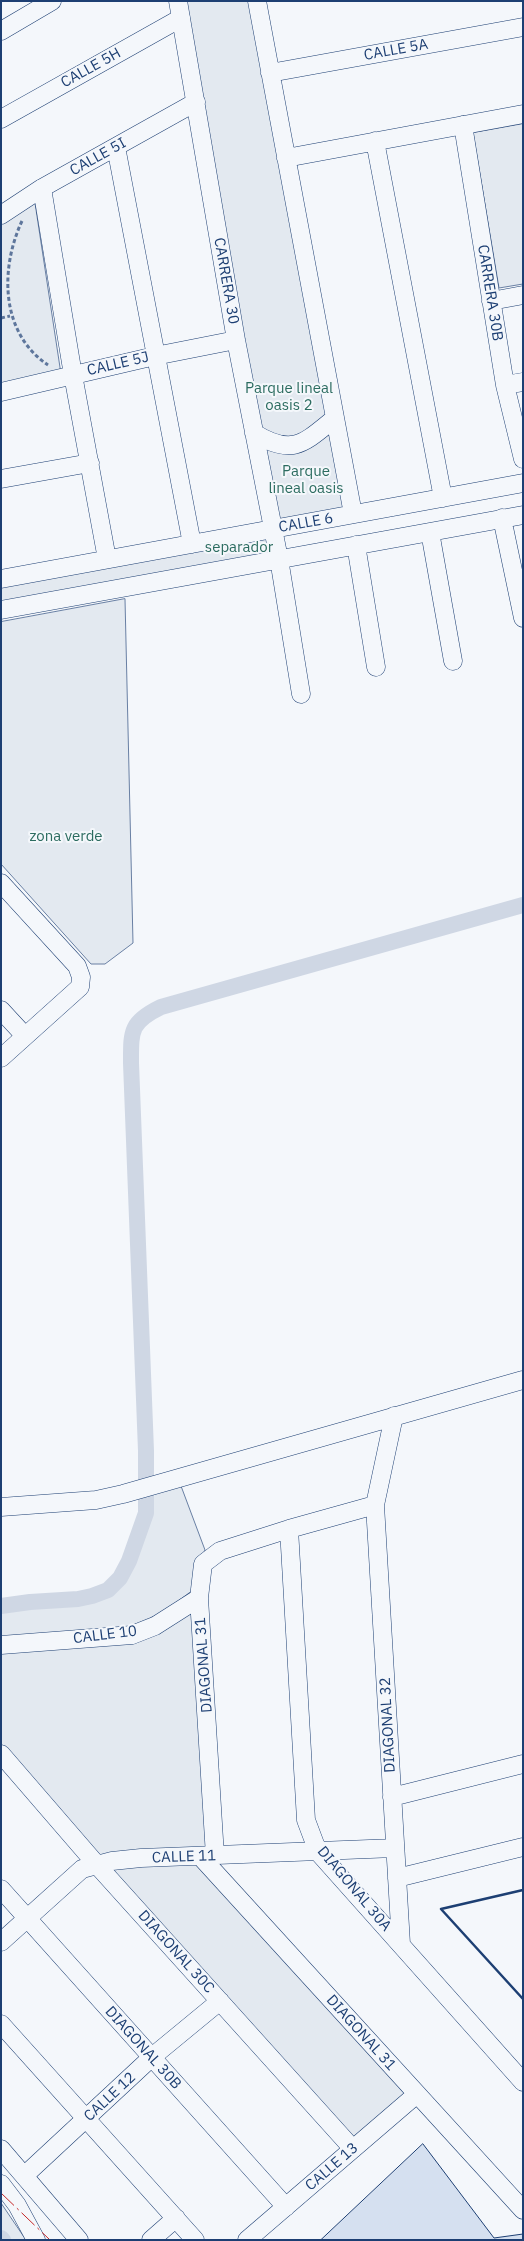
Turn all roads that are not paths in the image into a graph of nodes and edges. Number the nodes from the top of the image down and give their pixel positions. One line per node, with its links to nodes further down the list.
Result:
1 (52, 1): 5 (street)
2 (257, 1): 6 (street)
3 (179, 9): 7 (street, CARRERA 30); 9 (street, CALLE 5H)
4 (523, 27): 6 (street, CALLE 5A)
5 (1, 31)
6 (270, 73): 13 (street)
7 (196, 102): 12 (street, CALLE 5I); 18 (street, CARRERA 30)
8 (523, 114): 10 (street)
9 (1, 119)
10 (463, 125): 11 (street); 17 (street, CARRERA 30B)
11 (375, 141): 13 (street); 30 (street)
12 (116, 147): 14 (street, CALLE 5I); 19 (street)
13 (286, 158): 24 (street)
14 (42, 188): 15 (street, CALLE 5I); 20 (street)
15 (1, 215)
16 (523, 295): 17 (street)
17 (491, 301): 22 (street, CARRERA 30B)
18 (236, 340): 19 (street, CALLE 5J); 25 (street, CARRERA 30)
19 (155, 356): 20 (street, CALLE 5J); 36 (street)
20 (73, 375): 23 (street, CALLE 5J); 27 (street)
21 (523, 382): 22 (street)
22 (505, 385): 26 (street, CARRERA 30B)
23 (1, 392)
24 (335, 418): 25 (street); 31 (street)
25 (254, 433): 34 (street, CARRERA 30)
26 (523, 459)
27 (90, 463): 28 (street); 38 (street)
28 (1, 479)
29 (523, 483): 30 (street, CALLE 6)
30 (444, 498): 31 (street, CALLE 6)
31 (353, 514): 34 (street, CALLE 6)
32 (523, 515): 33 (street, CALLE 6)
33 (502, 518): 35 (street, CALLE 6); 42 (street)
34 (273, 529): 36 (street, CALLE 6); 39 (street, CARRERA 30)
35 (430, 532): 37 (street, CALLE 6); 43 (street)
36 (192, 544): 38 (street, CALLE 6)
37 (356, 545): 39 (street, CALLE 6); 44 (street)
38 (107, 559): 40 (street, CALLE 6)
39 (279, 559): 41 (street, CALLE 6); 45 (street, CARRERA 30)
40 (1, 579)
41 (1, 610)
42 (523, 618)
43 (453, 661)
44 (376, 667)
45 (301, 694)
46 (1, 883): 48 (street)
47 (1, 1010): 48 (street)
48 (25, 1036): 49 (street)
49 (1, 1058)
50 (523, 1380): 51 (street)
51 (394, 1416): 52 (street, DIAGONAL 32); 53 (street)
52 (375, 1505): 54 (street); 59 (street, DIAGONAL 32)
53 (1, 1507)
54 (289, 1529): 55 (street, DIAGONAL 31); 62 (street, DIAGONAL 30A)
55 (199, 1598): 56 (street, CALLE 10); 63 (street, DIAGONAL 31)
56 (1, 1645)
57 (1, 1754): 64 (street, DIAGONAL 30C)
58 (523, 1764): 59 (street)
59 (392, 1797): 61 (street, DIAGONAL 32)
60 (523, 1847): 65 (street)
61 (395, 1848): 62 (street, CALLE 11); 65 (street, DIAGONAL 32)
62 (318, 1852): 63 (street, CALLE 11); 69 (street, DIAGONAL 30A)
63 (208, 1856): 64 (street, CALLE 11); 74 (street, DIAGONAL 31)
64 (97, 1865): 67 (street, CALLE 11); 70 (street, DIAGONAL 30C)
65 (397, 1878): 69 (street, DIAGONAL 32)
66 (1, 1889): 67 (street, DIAGONAL 30B)
67 (28, 1918): 68 (street, CALLE 11); 72 (street, DIAGONAL 30B)
68 (1, 1942)
69 (401, 1944): 73 (street, DIAGONAL 30A)
70 (220, 2001): 72 (street, CALLE 12); 77 (street, DIAGONAL 30C)
71 (1, 2024): 75 (street)
72 (152, 2057): 75 (street, CALLE 12); 80 (street, DIAGONAL 30B)
73 (523, 2082)
74 (417, 2094): 77 (street, CALLE 13); 81 (street, DIAGONAL 31)
75 (86, 2119): 78 (street, CALLE 12); 82 (street)
76 (1, 2149): 78 (street)
77 (353, 2149): 80 (street, CALLE 13)
78 (24, 2176): 84 (street)
79 (1, 2184): 83 (street)
80 (286, 2207): 87 (street, CALLE 13)
81 (523, 2210)
82 (176, 2218): 85 (street); 86 (street)
83 (36, 2240)
84 (79, 2240)
85 (151, 2240)
86 (196, 2240)
87 (247, 2240)

